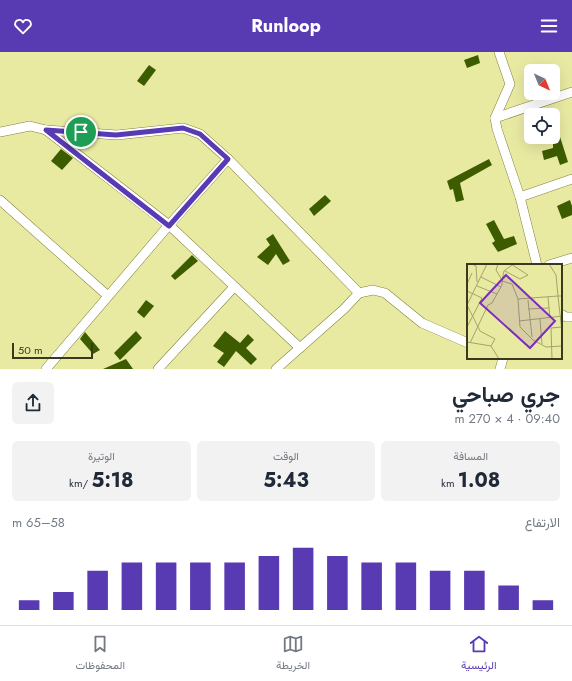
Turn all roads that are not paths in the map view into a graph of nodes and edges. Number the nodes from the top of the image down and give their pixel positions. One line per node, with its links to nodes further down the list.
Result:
1 (499, 52): 3 (street)
2 (572, 92): 3 (street)
3 (496, 118): 8 (street)
4 (46, 130): 5 (street); 6 (street); 10 (street)
5 (0, 132)
6 (228, 159): 10 (street); 15 (street)
7 (572, 179): 8 (street)
8 (520, 197): 12 (street)
9 (0, 200): 16 (street)
10 (169, 226): 14 (street); 16 (street)
11 (572, 258): 13 (street)
12 (537, 264)
13 (552, 264)
14 (234, 287): 20 (street); 24 (street)
15 (359, 293): 19 (street); 20 (street)
16 (108, 296): 22 (street)
17 (562, 314): 18 (street)
18 (572, 318)
19 (467, 343)
20 (300, 348): 25 (street)
21 (503, 359): 26 (street)
22 (49, 366): 23 (street)
23 (59, 369)
24 (158, 369)
25 (276, 369)
26 (500, 369)

